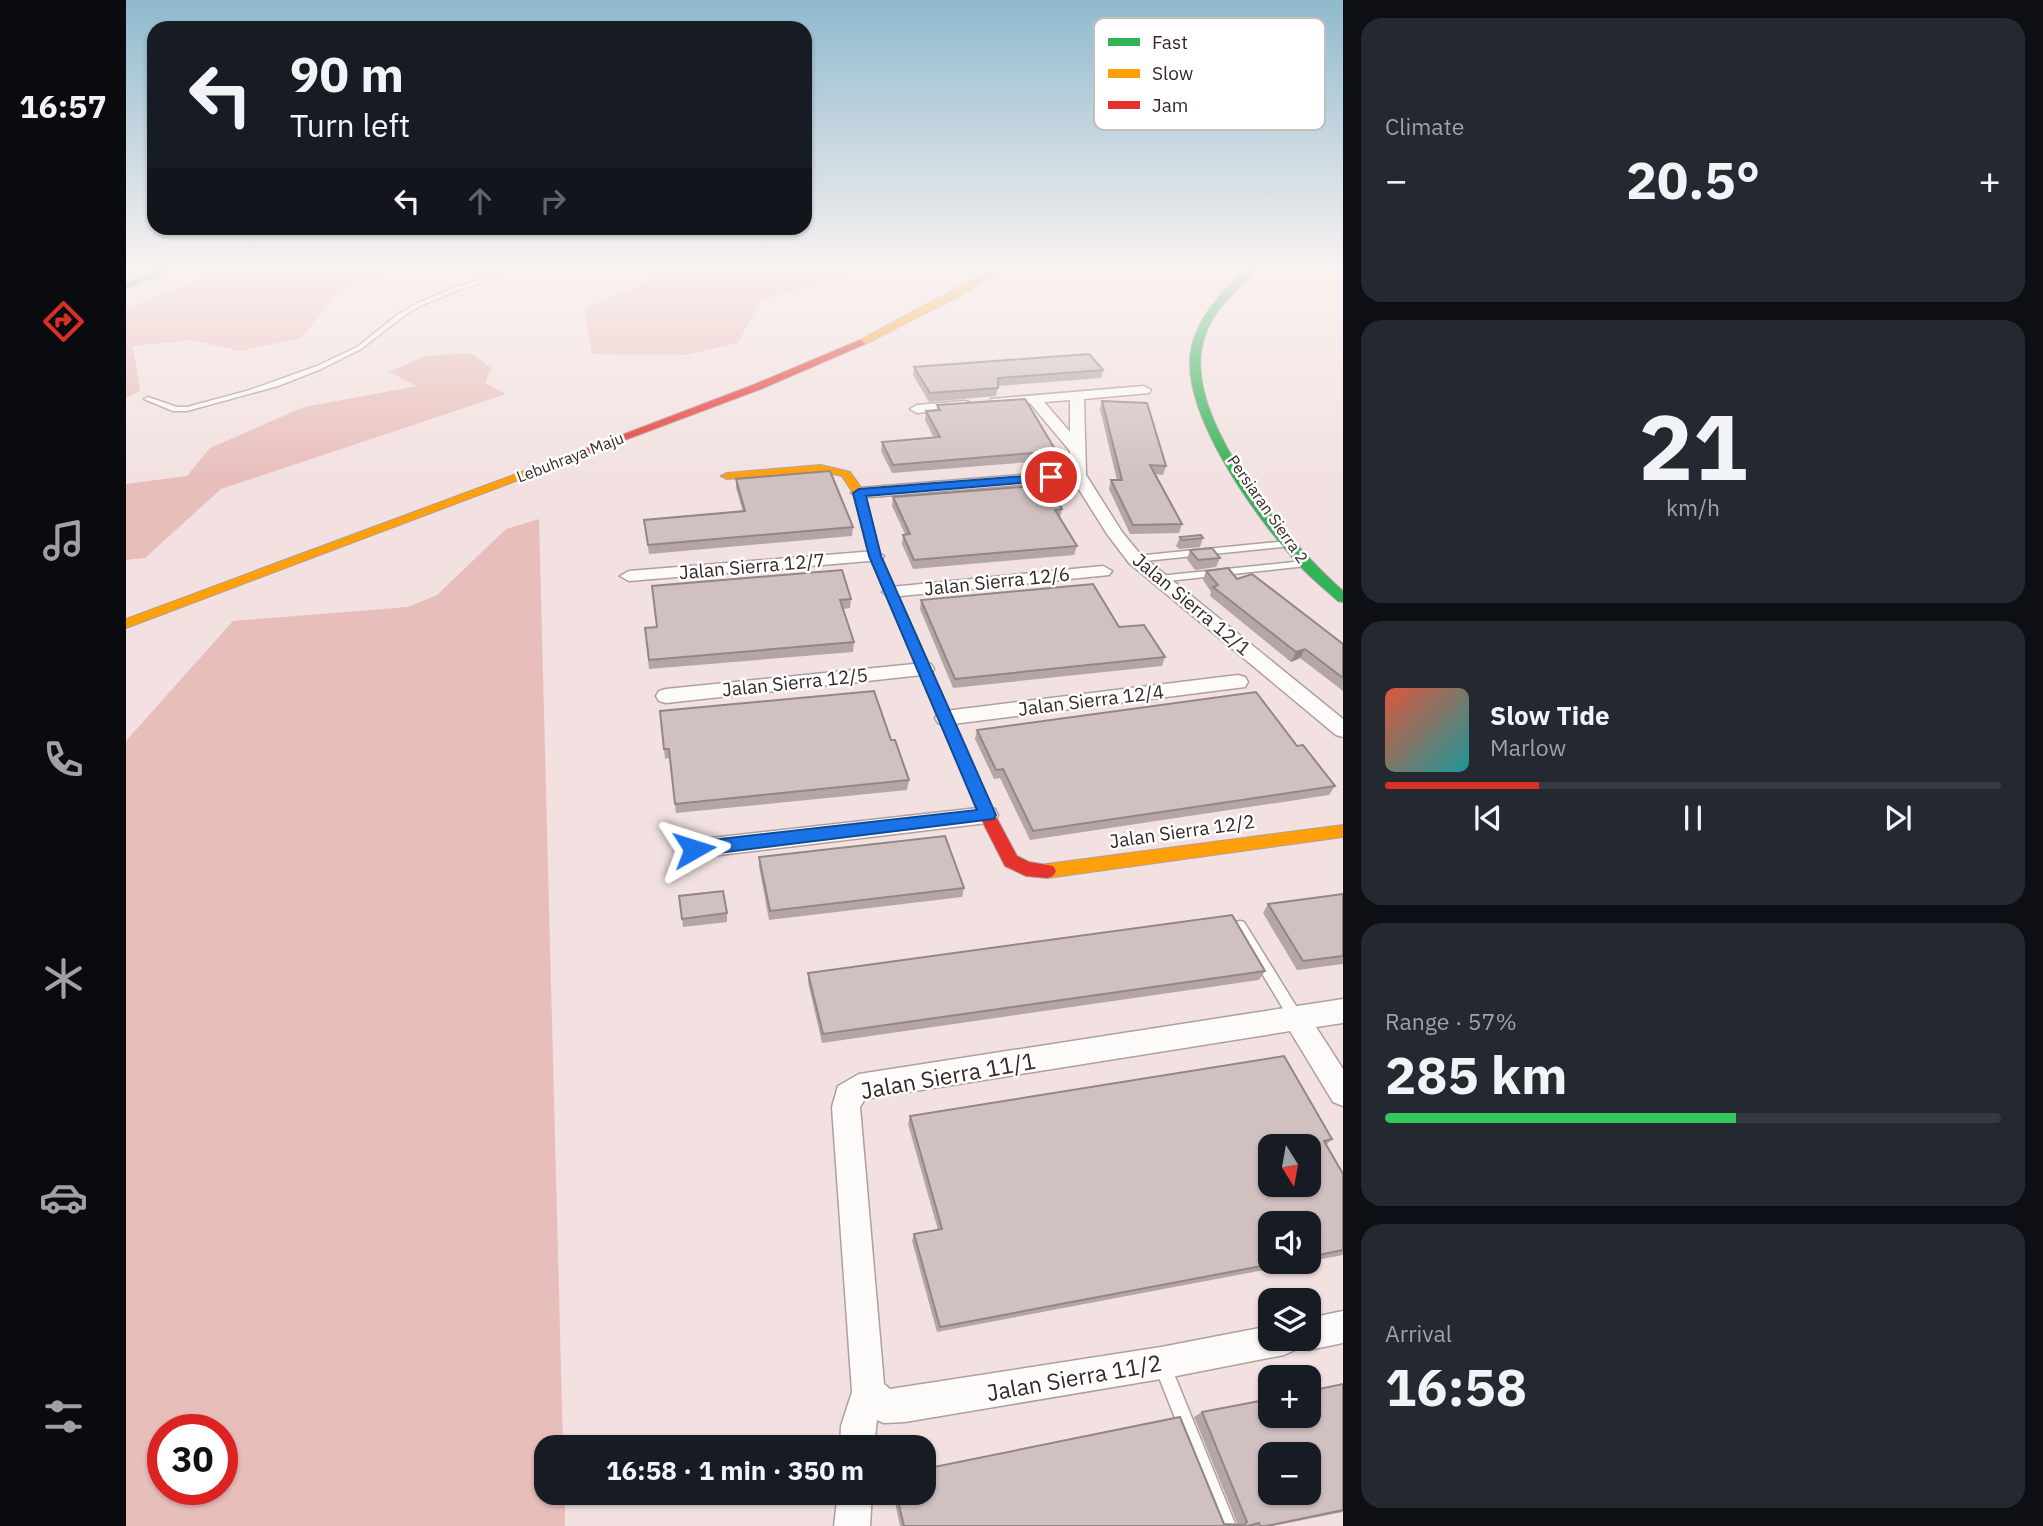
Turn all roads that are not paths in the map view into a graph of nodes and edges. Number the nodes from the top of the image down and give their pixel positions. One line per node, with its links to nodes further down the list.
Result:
1 (371, 337): 6 (lane)
2 (870, 337): 26 (main road, Lebuhraya Maju)
3 (1201, 337): 13 (main road, Persiaran Sierra 2)
4 (1144, 390): 5 (street)
5 (1077, 396): 7 (street); 9 (street)
6 (148, 399)
7 (1034, 399): 8 (street); 9 (street)
8 (917, 409)
9 (1079, 452): 10 (street)
10 (1078, 475): 12 (street); 17 (street, Jalan Sierra 12/1)
11 (727, 476): 12 (main road)
12 (859, 493): 16 (main road)
13 (1288, 544): 14 (lane); 18 (main road, Persiaran Sierra 2)
14 (1227, 550): 15 (lane); 19 (lane)
15 (1194, 553): 17 (lane); 21 (lane)
16 (875, 556): 22 (street, Jalan Sierra 12/7); 24 (main road)
17 (1135, 559): 23 (street, Jalan Sierra 12/1)
18 (1305, 563): 19 (lane); 25 (main road, Persiaran Sierra 2)
19 (1243, 569): 21 (lane)
20 (1103, 571): 24 (street, Jalan Sierra 12/6)
21 (1209, 573): 23 (lane)
22 (629, 576)
23 (1159, 579): 31 (street, Jalan Sierra 12/1)
24 (891, 592): 27 (main road)
25 (1343, 598)
26 (126, 624)
27 (924, 669): 29 (street, Jalan Sierra 12/5); 30 (main road)
28 (1238, 682): 30 (street, Jalan Sierra 12/4)
29 (666, 696)
30 (945, 718): 32 (main road)
31 (1343, 730)
32 (987, 815): 33 (main road, Jalan Sierra 12/2); 34 (street)
33 (1343, 831)
34 (694, 849)
35 (1240, 926): 37 (lane)
36 (1343, 1011): 37 (street, Jalan Sierra 11/1)
37 (1296, 1018): 38 (street); 43 (street, Jalan Sierra 11/1)
38 (1343, 1093)
39 (1343, 1327): 40 (street)
40 (1321, 1332)
41 (1258, 1344): 42 (street, Jalan Sierra 11/2)
42 (1161, 1363): 43 (street, Jalan Sierra 11/2); 47 (lane)
43 (868, 1392): 44 (street)
44 (858, 1435)
45 (854, 1505): 46 (street)
46 (852, 1526)
47 (1227, 1526)

